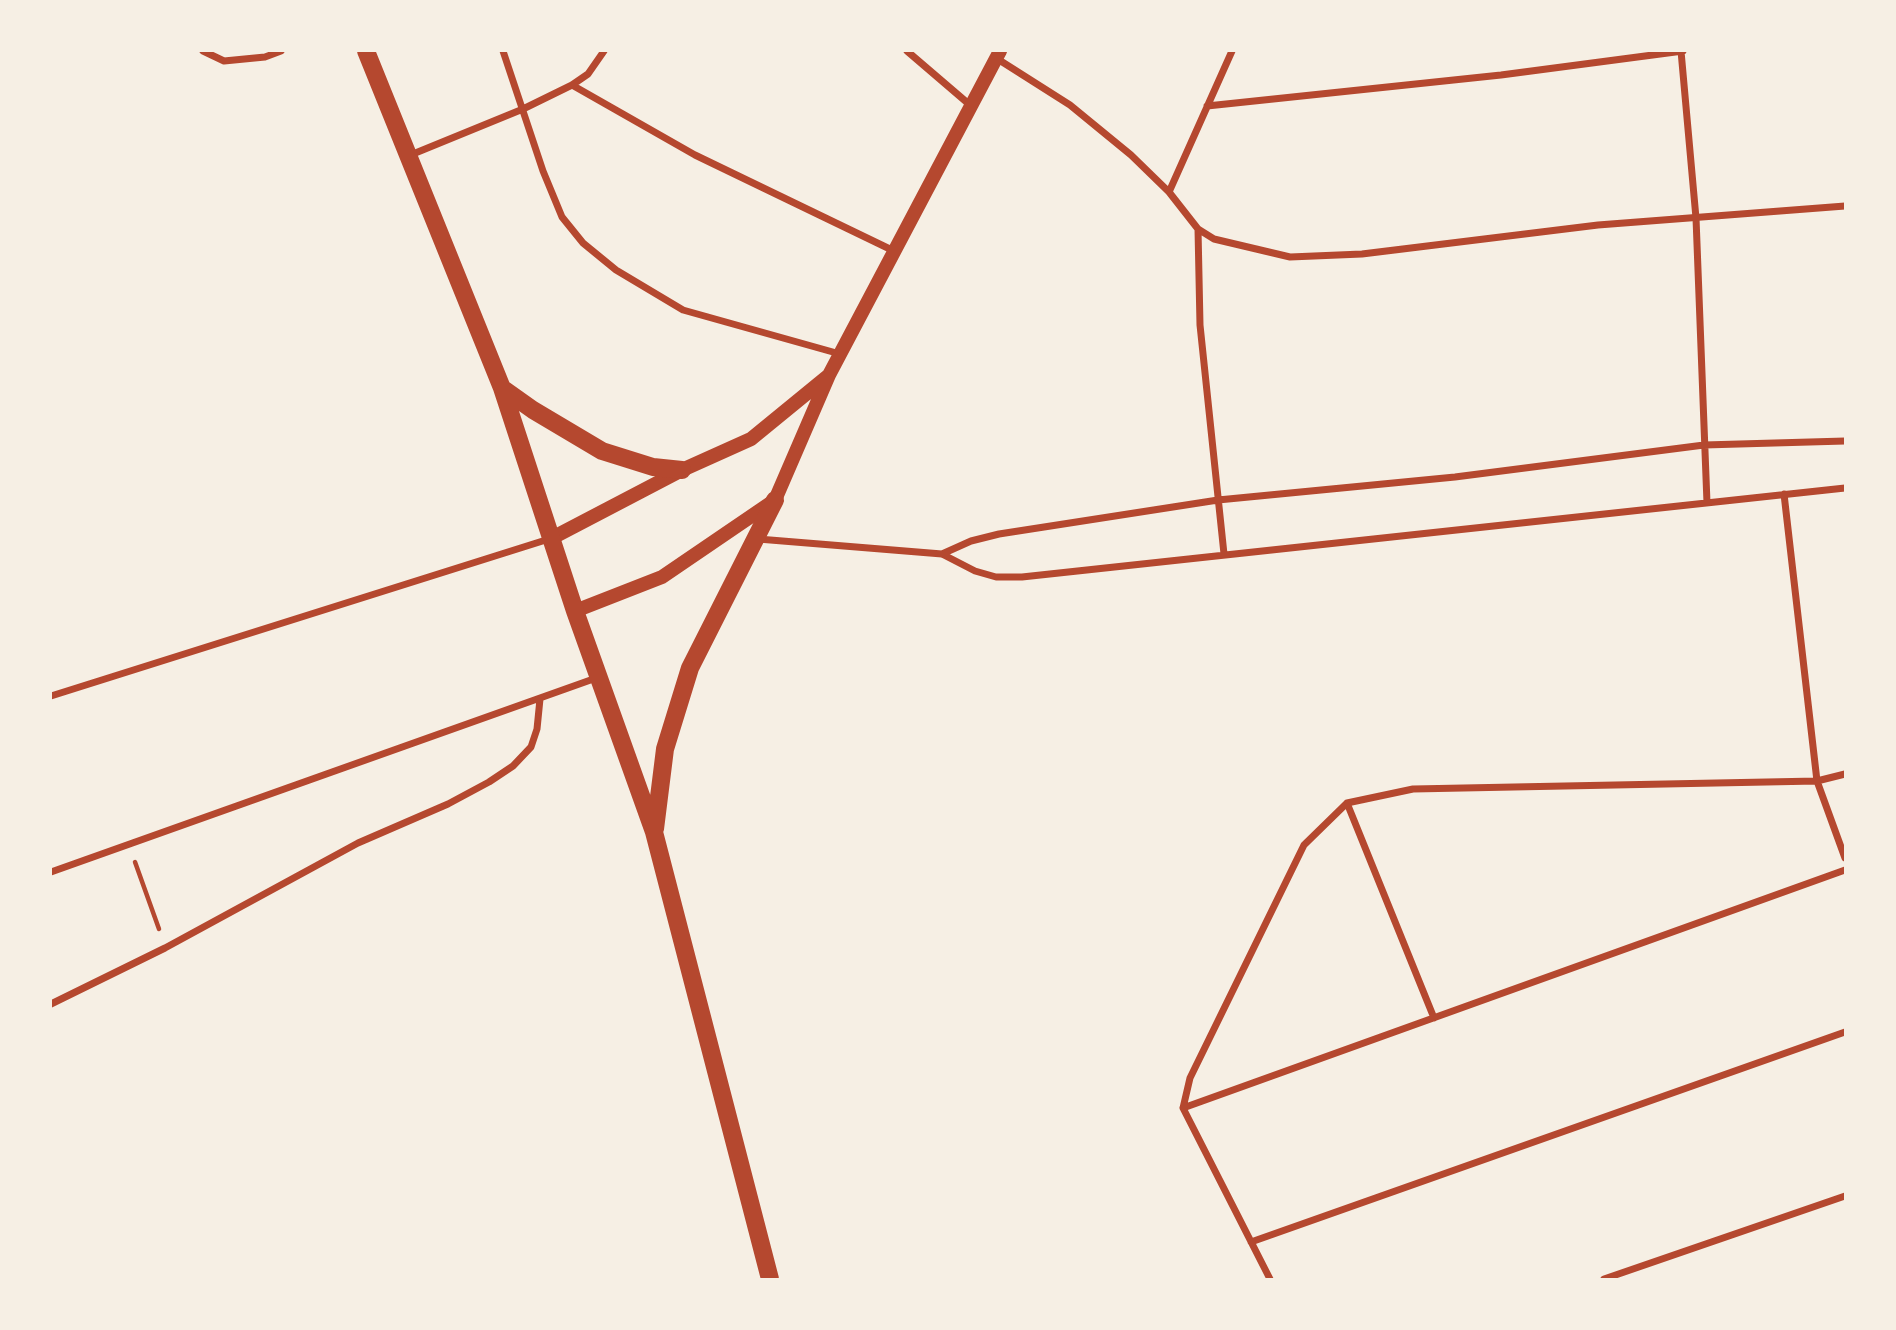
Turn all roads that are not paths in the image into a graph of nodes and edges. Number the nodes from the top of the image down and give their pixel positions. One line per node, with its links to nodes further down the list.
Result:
1 (203, 51): 2 (street)
2 (281, 51)
3 (366, 51): 14 (main road)
4 (503, 51): 13 (street)
5 (604, 51): 10 (street)
6 (907, 51): 11 (street)
7 (1231, 51): 12 (street)
8 (1682, 51): 12 (street); 17 (street)
9 (998, 54): 11 (main road); 15 (street)
10 (572, 85): 13 (street); 19 (street)
11 (971, 105): 19 (main road)
12 (1207, 106): 15 (street)
13 (523, 109): 14 (street); 20 (street)
14 (408, 156): 22 (main road)
15 (1169, 192): 18 (street)
16 (1845, 206): 17 (street)
17 (1696, 218): 18 (street); 24 (street)
18 (1198, 229): 29 (street)
19 (895, 251): 20 (main road)
20 (841, 354): 21 (main road)
21 (829, 375): 25 (main road); 28 (main road)
22 (502, 388): 25 (main road); 31 (main road)
23 (1845, 440): 24 (street)
24 (1704, 445): 29 (street); 30 (street)
25 (682, 470): 31 (main road)
26 (1845, 488): 27 (street)
27 (1784, 494): 30 (street); 40 (street)
28 (775, 500): 32 (main road); 35 (main road)
29 (1218, 500): 33 (street); 34 (street)
30 (1707, 503): 34 (street)
31 (550, 539): 35 (main road); 37 (street)
32 (754, 539): 33 (street); 42 (main road)
33 (942, 554): 34 (street)
34 (1223, 554)
35 (575, 611): 36 (main road)
36 (600, 676): 38 (street); 42 (main road)
37 (51, 696)
38 (540, 699): 45 (street); 46 (street)
39 (1845, 774): 40 (street)
40 (1817, 781): 41 (street); 43 (street)
41 (1347, 803): 47 (street); 49 (street)
42 (654, 832): 52 (main road)
43 (1845, 858)
44 (1845, 870): 47 (street)
45 (51, 872)
46 (51, 1004)
47 (1434, 1018): 49 (street)
48 (1845, 1032): 51 (street)
49 (1183, 1108): 51 (street)
50 (1845, 1196): 54 (street)
51 (1251, 1242): 53 (street)
52 (770, 1279)
53 (1270, 1279)
54 (1604, 1279)

